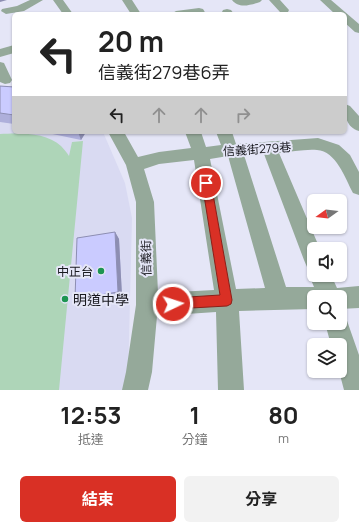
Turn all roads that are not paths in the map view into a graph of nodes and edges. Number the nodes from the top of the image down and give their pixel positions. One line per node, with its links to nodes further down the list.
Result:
1 (38, 0): 9 (street)
2 (58, 0): 11 (street)
3 (128, 0): 12 (street)
4 (257, 0): 7 (street)
5 (274, 0): 8 (street)
6 (325, 0): 14 (street)
7 (238, 1)
8 (284, 10)
9 (6, 11)
10 (180, 11): 13 (street)
11 (67, 12)
12 (135, 12)
13 (190, 12)
14 (339, 12)
15 (347, 19): 16 (street)
16 (359, 30)
17 (12, 50): 18 (street)
18 (0, 53)
19 (0, 66): 20 (street)
20 (5, 80)
21 (347, 111): 22 (street)
22 (359, 126)
23 (117, 134): 30 (street, 信義街)
24 (194, 134): 29 (street)
25 (225, 134): 28 (street)
26 (287, 139): 27 (street, 信義街279巷); 31 (street, 信義街279巷)
27 (269, 147): 28 (street, 信義街279巷); 32 (street)
28 (232, 150): 29 (street, 信義街279巷); 36 (street)
29 (201, 154): 30 (street, 信義街279巷); 37 (street)
30 (134, 165): 38 (street, 信義街)
31 (359, 188)
32 (307, 242)
33 (359, 297): 35 (street)
34 (307, 298): 36 (street)
35 (347, 298)
36 (279, 299): 37 (street)
37 (227, 300): 38 (street); 41 (street)
38 (147, 306): 40 (street, 信義街)
39 (339, 330): 42 (street)
40 (135, 390)
41 (231, 390)
42 (358, 390)

